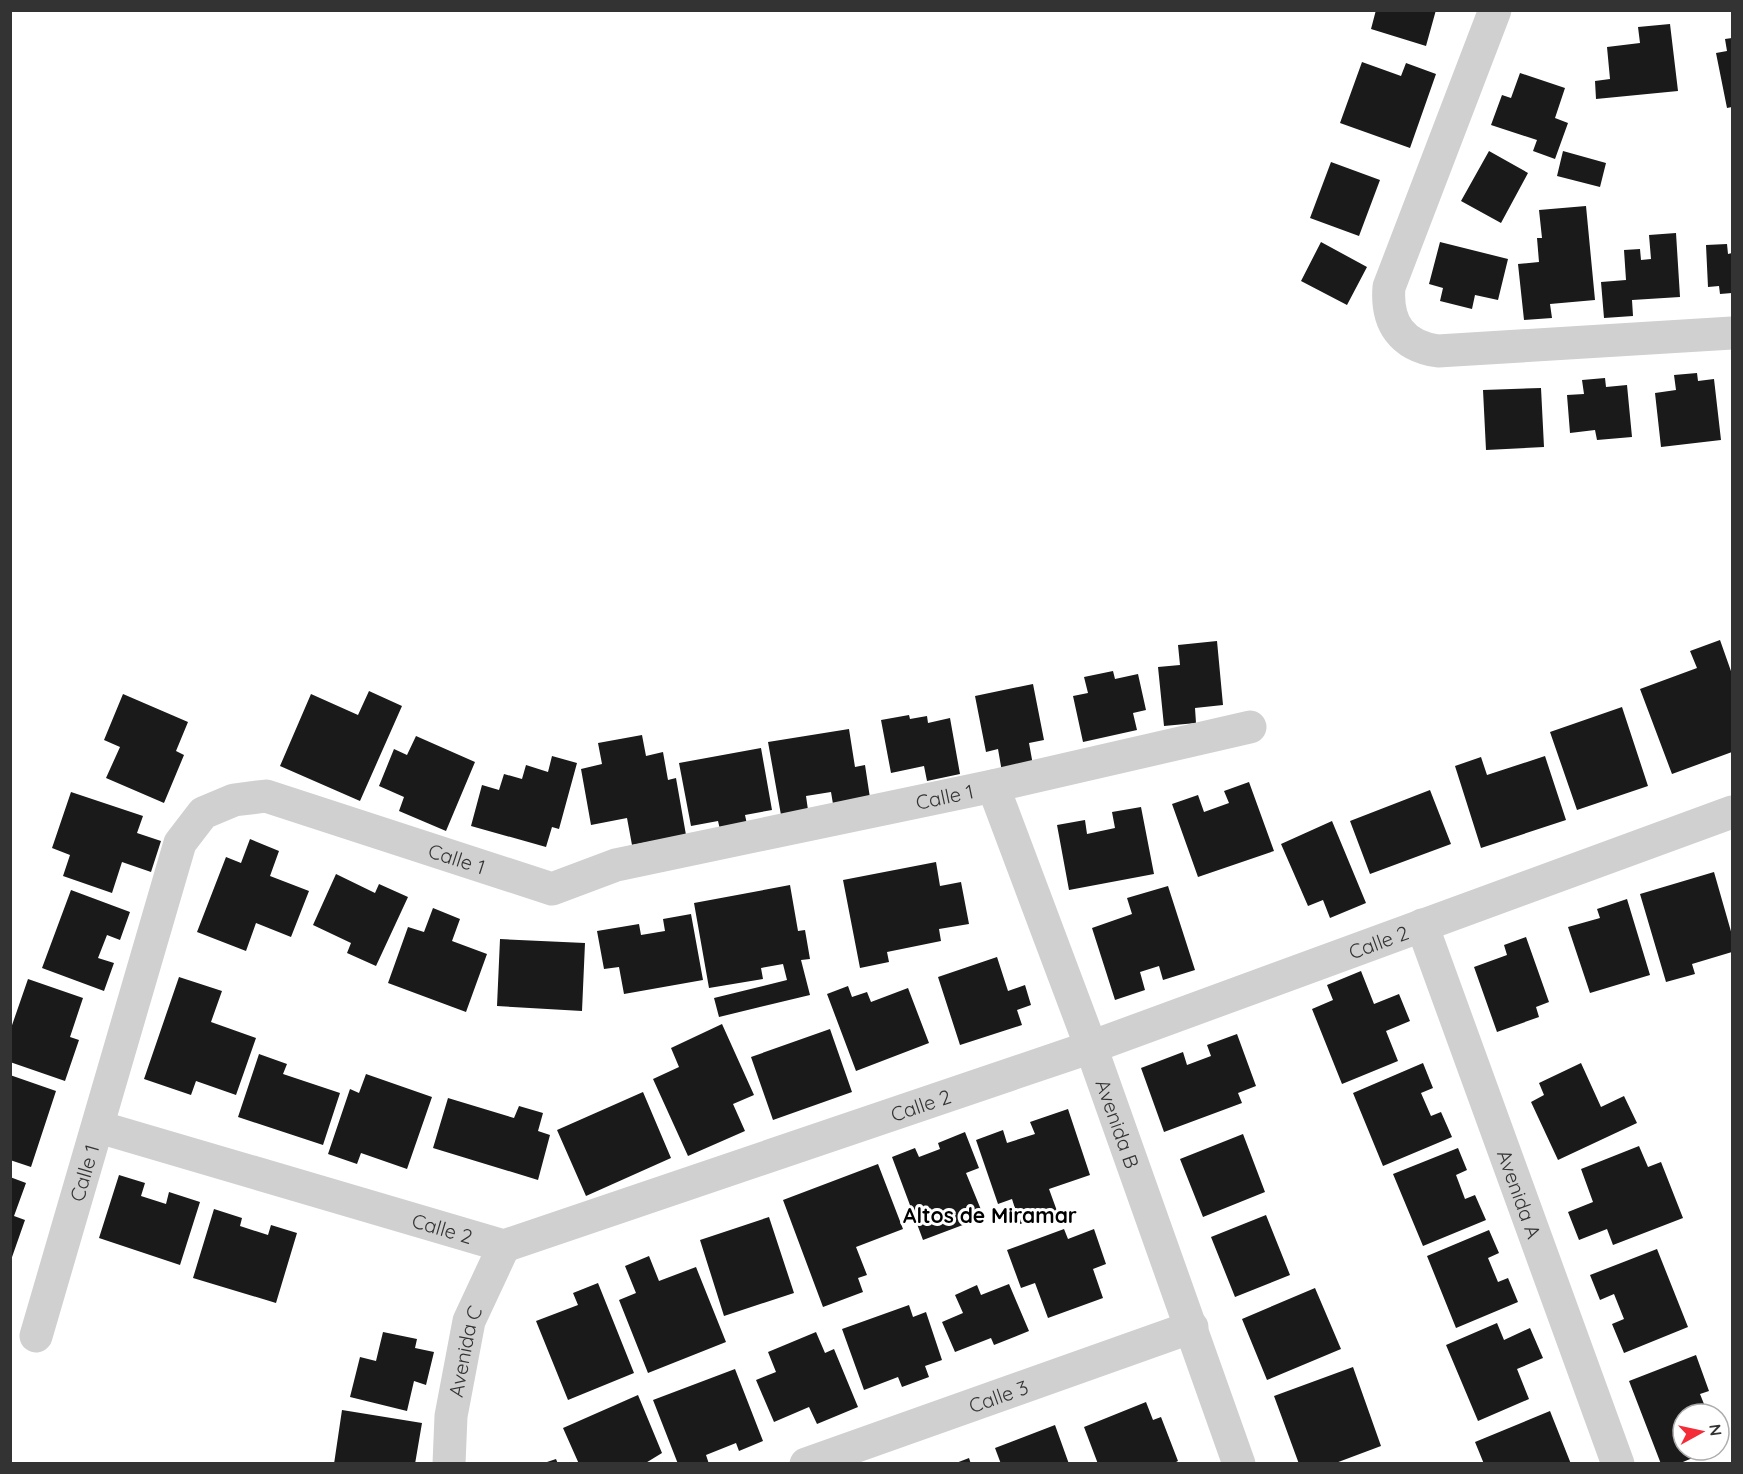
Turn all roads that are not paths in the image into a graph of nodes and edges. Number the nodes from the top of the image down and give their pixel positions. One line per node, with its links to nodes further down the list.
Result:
1 (1495, 10): 2 (street)
2 (1732, 333)
3 (1250, 727): 4 (street, Calle 1)
4 (993, 786): 7 (street, Avenida B); 8 (street, Calle 1)
5 (1732, 812): 6 (street, Calle 2)
6 (1422, 925): 7 (street, Calle 2); 15 (street, Avenida A)
7 (1091, 1047): 9 (street, Calle 2); 10 (street, Avenida B)
8 (99, 1127): 9 (street, Calle 2); 11 (street, Calle 1)
9 (504, 1246): 12 (street, Avenida C)
10 (1192, 1327): 13 (street, Calle 3); 14 (street, Avenida B)
11 (36, 1336)
12 (449, 1464)
13 (806, 1464)
14 (1239, 1464)
15 (1618, 1464)

